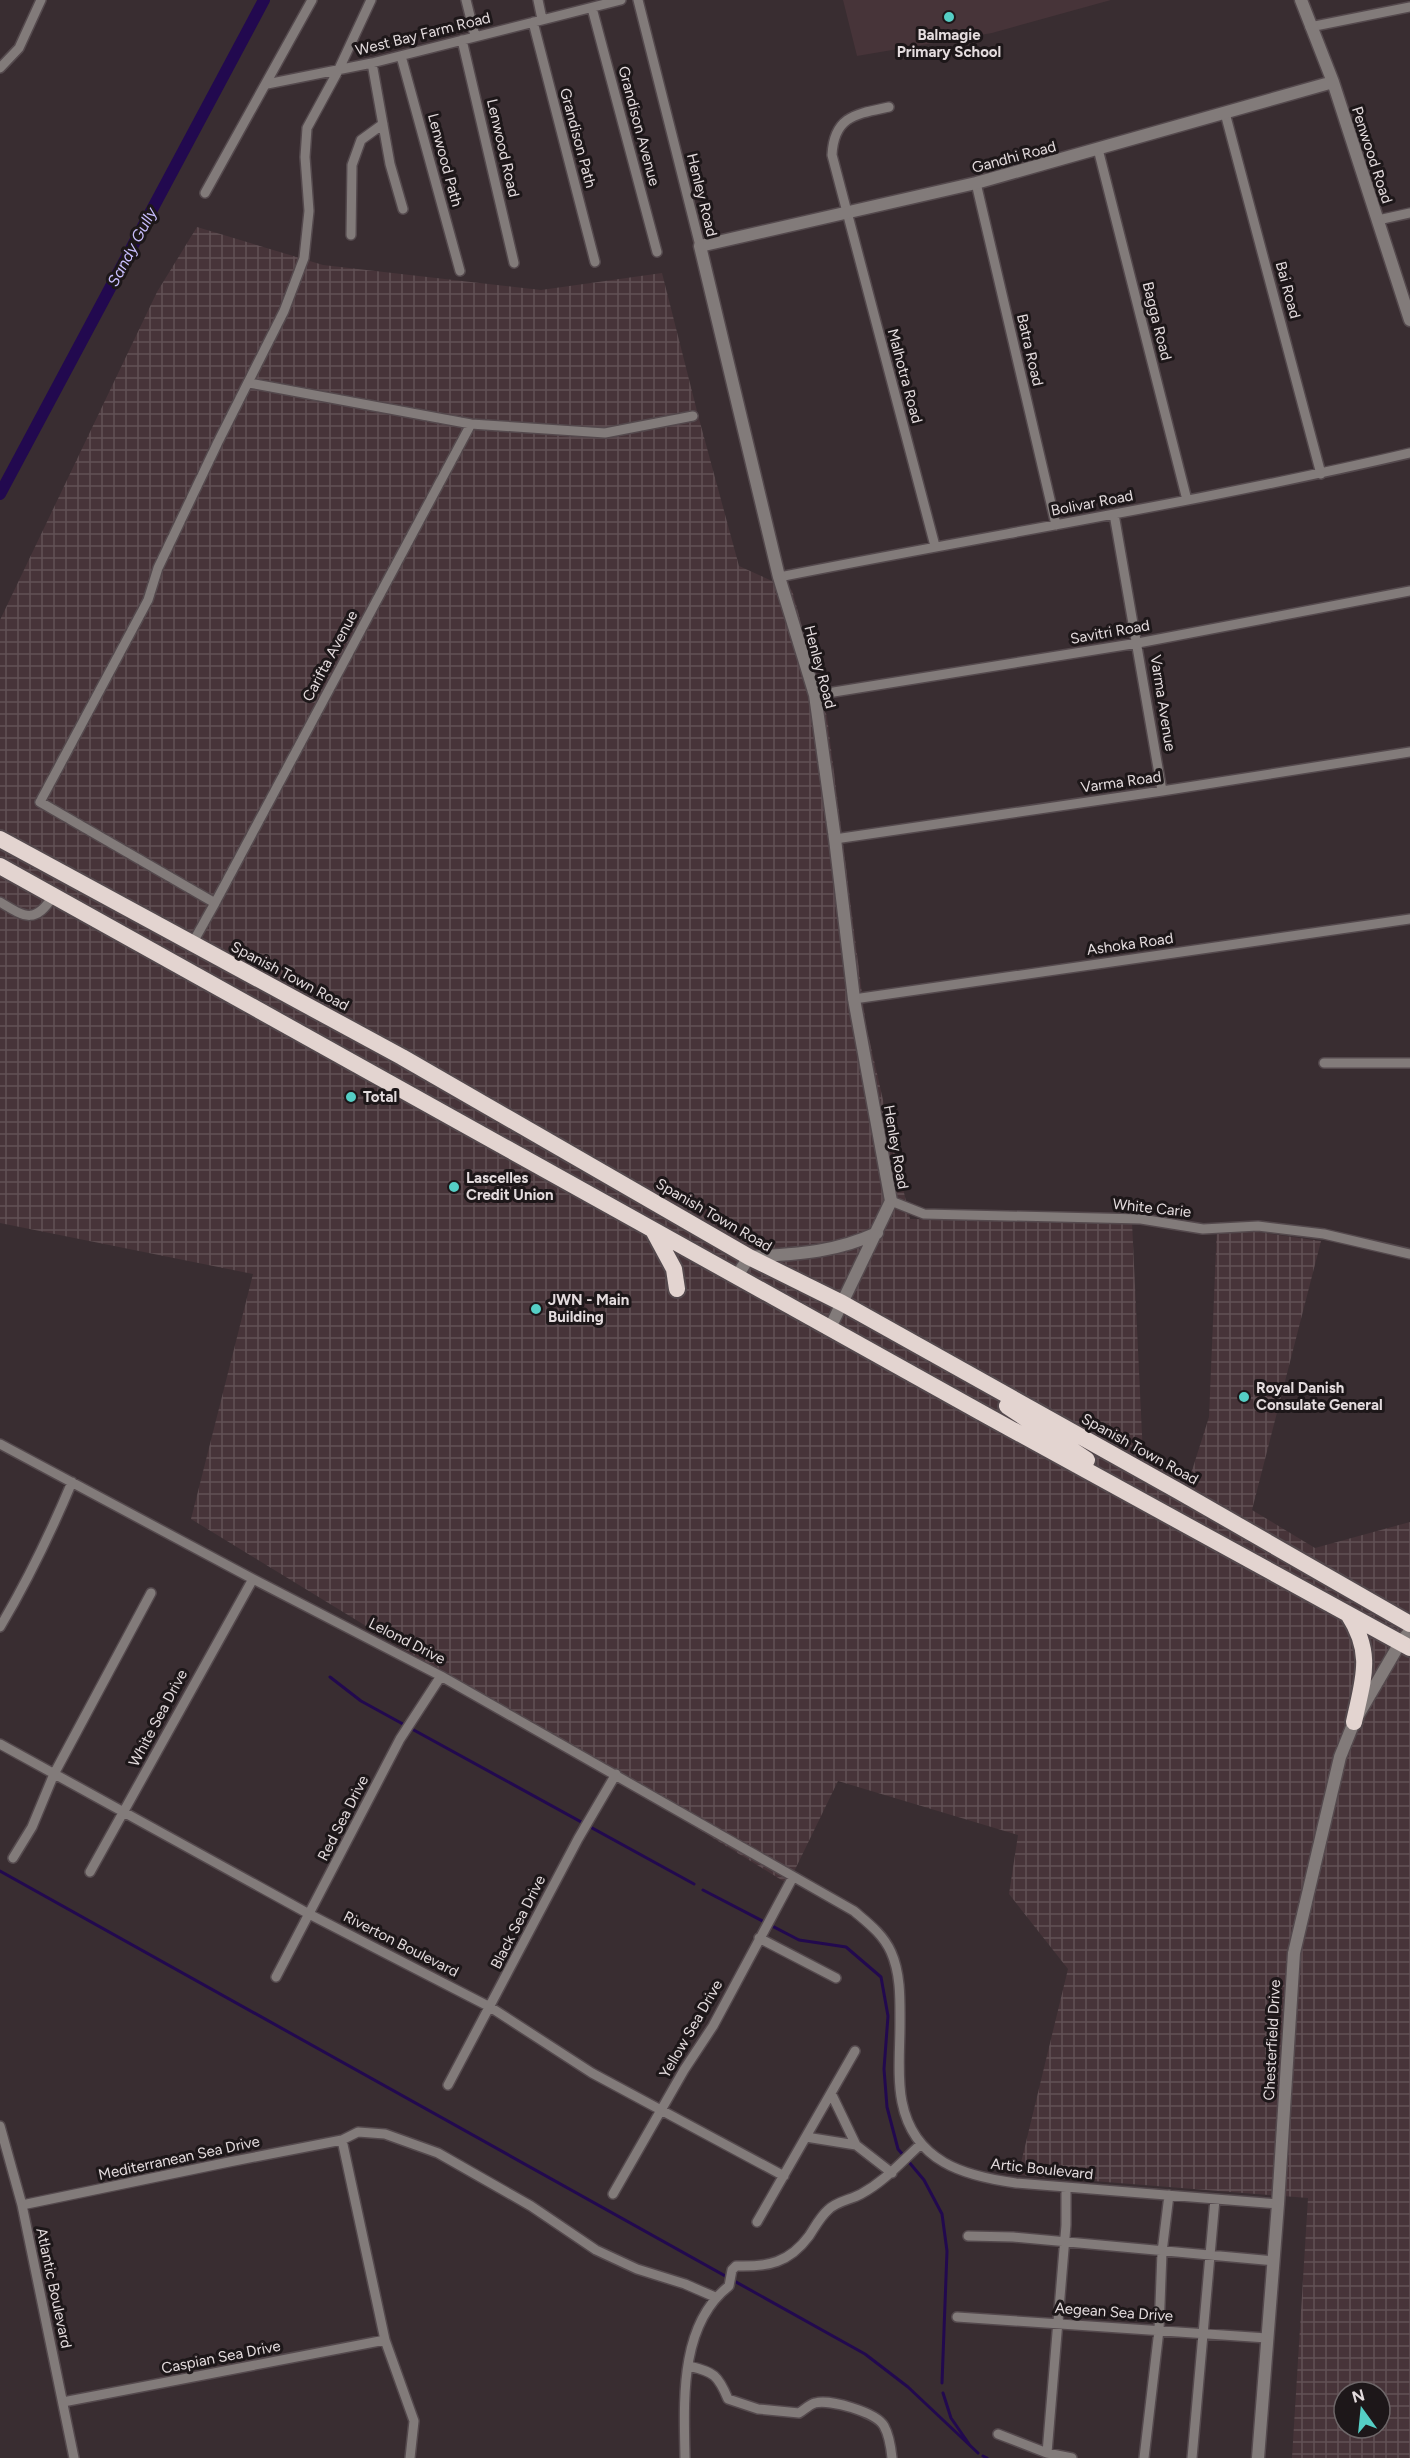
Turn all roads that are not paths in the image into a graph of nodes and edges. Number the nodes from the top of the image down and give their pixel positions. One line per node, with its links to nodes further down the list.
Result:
1 (41, 0): 18 (street)
2 (312, 0): 21 (street)
3 (371, 0): 19 (street)
4 (466, 0): 14 (street)
5 (538, 0): 12 (street, Grandison Path)
6 (621, 0): 9 (street, West Bay Farm Road)
7 (639, 0): 33 (street, Henley Road)
8 (1301, 0): 13 (street, Penwood Road)
9 (608, 2): 11 (street, West Bay Farm Road)
10 (1410, 7): 13 (street)
11 (592, 8): 12 (street, West Bay Farm Road); 34 (street, Grandison Avenue)
12 (538, 21): 14 (street, West Bay Farm Road); 35 (street, Grandison Path)
13 (1310, 27): 20 (street, Penwood Road)
14 (475, 36): 15 (street, West Bay Farm Road)
15 (462, 40): 16 (street, West Bay Farm Road); 36 (street, Lenwood Road)
16 (401, 56): 17 (street, West Bay Farm Road); 37 (street, Lenwood Path)
17 (372, 63): 19 (street, West Bay Farm Road); 24 (street)
18 (0, 68)
19 (338, 71): 21 (street, West Bay Farm Road); 39 (street)
20 (1333, 82): 23 (street, Gandhi Road); 31 (street, Penwood Road)
21 (267, 84): 27 (street)
22 (889, 108): 30 (street, Malhotra Road)
23 (1225, 113): 25 (street, Gandhi Road); 43 (street, Bai Road)
24 (383, 124): 28 (street); 32 (street)
25 (1098, 149): 26 (street, Gandhi Road); 44 (street, Bagga Road)
26 (976, 183): 30 (street, Gandhi Road); 46 (street, Batra Road)
27 (205, 193)
28 (403, 209)
29 (1410, 213): 31 (street)
30 (846, 214): 33 (street, Gandhi Road); 47 (street, Malhotra Road)
31 (1378, 220): 38 (street, Penwood Road)
32 (351, 235)
33 (700, 246): 48 (street, Henley Road)
34 (657, 252)
35 (595, 262)
36 (514, 263)
37 (460, 271)
38 (1410, 320)
39 (249, 383): 41 (street); 59 (street)
40 (693, 416): 41 (street)
41 (471, 424): 59 (street, Carifta Avenue)
42 (1410, 453): 43 (street, Bolivar Road)
43 (1322, 474): 44 (street, Bolivar Road)
44 (1187, 500): 45 (street, Bolivar Road)
45 (1114, 514): 46 (street, Bolivar Road); 50 (street, Varma Avenue)
46 (1056, 525): 47 (street, Bolivar Road)
47 (934, 546): 48 (street, Bolivar Road)
48 (779, 577): 51 (street, Henley Road)
49 (1410, 591): 50 (street, Savitri Road)
50 (1138, 643): 51 (street, Savitri Road); 53 (street, Varma Avenue)
51 (815, 695): 54 (street, Henley Road)
52 (1410, 752): 53 (street, Varma Road)
53 (1162, 792): 54 (street, Varma Road)
54 (835, 838): 62 (street, Henley Road)
55 (0, 839): 61 (highway, Spanish Town Road)
56 (0, 866): 57 (highway)
57 (54, 896): 58 (street); 66 (highway)
58 (0, 902)
59 (215, 903): 61 (street, Carifta Avenue)
60 (1410, 919): 62 (street, Ashoka Road)
61 (192, 944): 63 (highway, Spanish Town Road)
62 (854, 999): 67 (street, Henley Road)
63 (402, 1057): 66 (highway); 71 (highway, Spanish Town Road)
64 (1324, 1063): 65 (street)
65 (1410, 1063)
66 (389, 1082): 68 (highway)
67 (891, 1201): 69 (street, Henley Road); 70 (street, White Carie)
68 (653, 1229): 72 (highway); 73 (highway)
69 (877, 1233): 71 (street); 74 (street, Henley Road)
70 (1410, 1254)
71 (749, 1257): 72 (street); 74 (highway, Spanish Town Road)
72 (737, 1276): 75 (highway)
73 (677, 1289)
74 (842, 1303): 75 (street, Henley Road); 76 (highway, Spanish Town Road)
75 (830, 1328): 79 (highway)
76 (1007, 1396): 79 (highway); 83 (highway, Spanish Town Road)
77 (0, 1444): 78 (street, Lelond Drive)
78 (72, 1482): 80 (street, Lelond Drive); 84 (street)
79 (1147, 1505): 82 (highway)
80 (253, 1579): 86 (street, Lelond Drive); 91 (street, White Sea Drive)
81 (151, 1593): 89 (street)
82 (1347, 1613): 85 (highway); 87 (highway)
83 (1410, 1624)
84 (0, 1627)
85 (1407, 1641): 87 (street, Chesterfield Drive)
86 (441, 1676): 90 (street, Lelond Drive); 95 (street, Red Sea Drive)
87 (1354, 1722): 115 (street, Chesterfield Drive)
88 (0, 1744): 89 (street, Riverton Boulevard)
89 (54, 1774): 91 (street, Riverton Boulevard); 92 (street)
90 (616, 1774): 94 (street, Lelond Drive); 99 (street, Black Sea Drive)
91 (122, 1813): 93 (street, White Sea Drive); 95 (street, Riverton Boulevard)
92 (13, 1858)
93 (90, 1872)
94 (793, 1877): 96 (street, Yellow Sea Drive); 108 (street, Artic Boulevard)
95 (309, 1914): 97 (street, Red Sea Drive); 99 (street, Riverton Boulevard)
96 (759, 1938): 98 (street); 103 (street, Yellow Sea Drive)
97 (276, 1977)
98 (836, 1978)
99 (490, 2007): 101 (street, Black Sea Drive); 103 (street, Riverton Boulevard)
100 (855, 2051): 102 (street)
101 (448, 2085)
102 (831, 2093): 105 (street); 107 (street)
103 (662, 2111): 110 (street, Riverton Boulevard); 112 (street, Yellow Sea Drive)
104 (0, 2126): 116 (street, Atlantic Boulevard)
105 (806, 2137): 107 (street); 110 (street)
106 (342, 2140): 116 (street, Mediterranean Sea Drive); 123 (street, Mediterranean Sea Drive); 129 (street)
107 (856, 2145): 109 (street)
108 (918, 2147): 109 (street); 111 (street, Artic Boulevard)
109 (892, 2173): 123 (street)
110 (784, 2176): 117 (street)
111 (1066, 2187): 113 (street, Artic Boulevard); 119 (street)
112 (613, 2194)
113 (1169, 2195): 114 (street, Artic Boulevard); 120 (street)
114 (1215, 2199): 115 (street, Artic Boulevard); 121 (street)
115 (1278, 2204): 122 (street, Chesterfield Drive)
116 (22, 2205): 131 (street, Atlantic Boulevard)
117 (757, 2222)
118 (968, 2236): 119 (street)
119 (1064, 2243): 120 (street); 125 (street)
120 (1162, 2252): 121 (street); 126 (street)
121 (1209, 2256): 122 (street); 127 (street)
122 (1274, 2261): 128 (street, Chesterfield Drive)
123 (715, 2297): 130 (street)
124 (957, 2317): 125 (street, Aegean Sea Drive)
125 (1058, 2323): 126 (street, Aegean Sea Drive); 133 (street)
126 (1159, 2330): 127 (street, Aegean Sea Drive); 139 (street)
127 (1203, 2333): 128 (street, Aegean Sea Drive); 140 (street)
128 (1267, 2337): 141 (street, Chesterfield Drive)
129 (385, 2340): 131 (street, Caspian Sea Drive); 135 (street)
130 (689, 2366): 136 (street); 137 (street)
131 (63, 2402): 134 (street, Atlantic Boulevard)
132 (998, 2434): 133 (street)
133 (1047, 2452): 138 (street)
134 (74, 2458)
135 (410, 2458)
136 (685, 2458)
137 (892, 2458)
138 (1072, 2458)
139 (1144, 2458)
140 (1192, 2458)
141 (1258, 2458)

